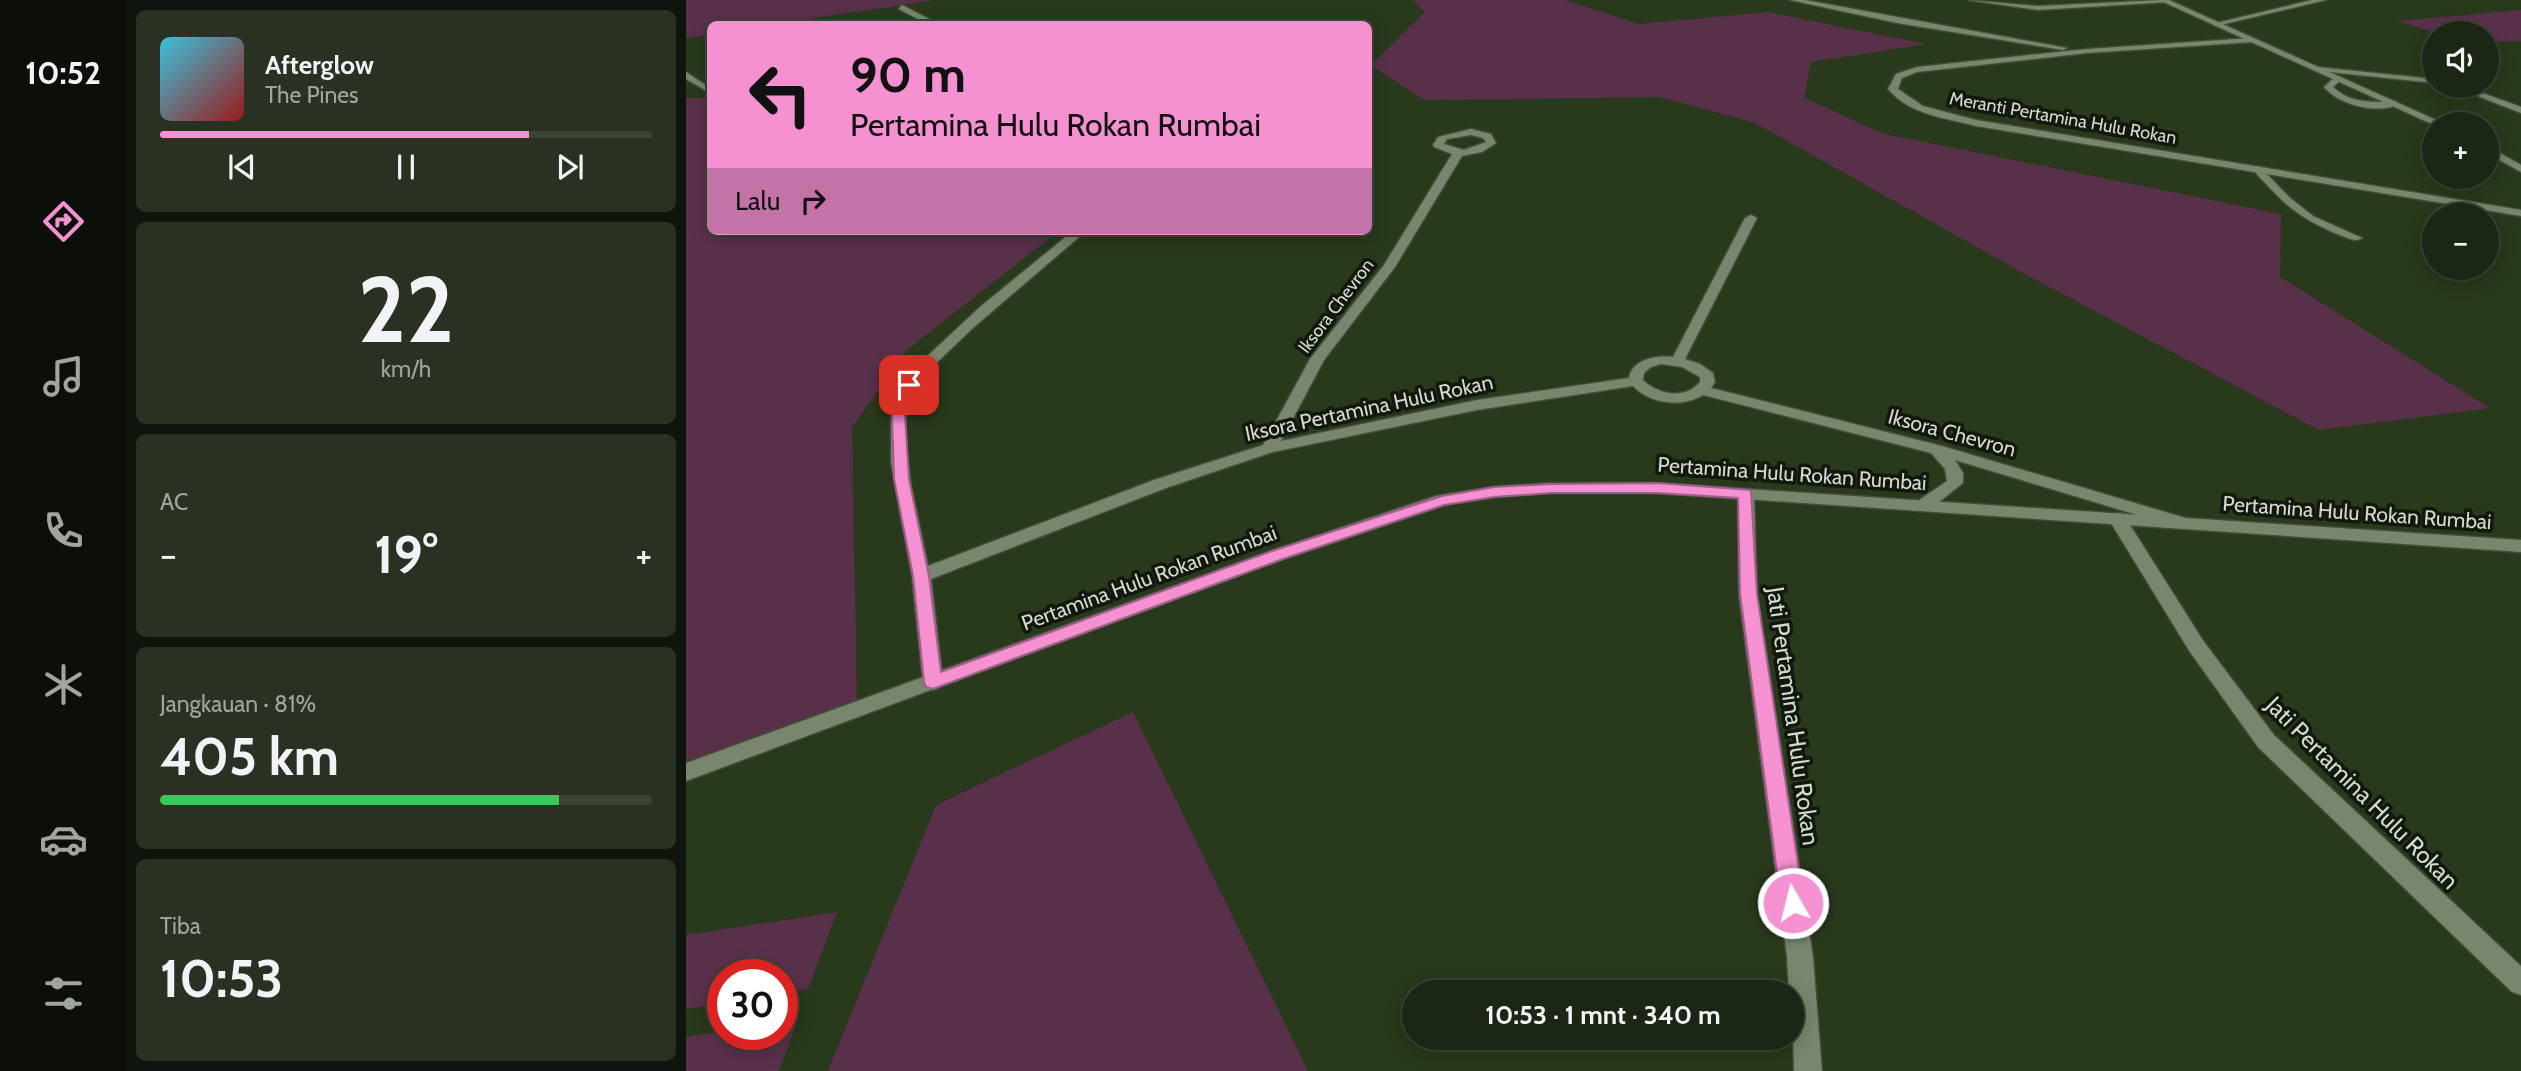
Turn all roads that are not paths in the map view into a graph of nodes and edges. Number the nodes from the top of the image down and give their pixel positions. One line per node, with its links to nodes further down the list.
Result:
1 (1794, 0): 9 (street)
2 (1972, 0): 4 (street)
3 (2322, 0): 7 (street)
4 (2164, 1): 7 (street)
5 (902, 7): 6 (street)
6 (927, 21)
7 (2216, 24): 8 (street)
8 (2251, 40): 9 (street); 10 (street)
9 (2087, 51): 24 (street, Meranti Pertamina Hulu Rokan)
10 (2320, 69): 12 (street); 13 (lane)
11 (686, 75): 14 (street)
12 (2339, 78): 18 (street); 18 (lane)
13 (2422, 80)
14 (707, 89)
15 (707, 91): 16 (street)
16 (686, 92)
17 (2488, 98): 19 (lane)
18 (2395, 104): 20 (street)
19 (2521, 110)
20 (2422, 116)
21 (1458, 153): 32 (street, Iksora Chevron)
22 (2499, 156): 23 (street)
23 (2521, 169)
24 (2258, 170): 25 (street, Meranti Pertamina Hulu Rokan); 28 (lane)
25 (2521, 213)
26 (1751, 218): 29 (street)
27 (1075, 235): 39 (street)
28 (2357, 238)
29 (1678, 360): 30 (street); 31 (street)
30 (1636, 381): 31 (street); 32 (street, Iksora Pertamina Hulu Rokan)
31 (1701, 390): 33 (street, Iksora Chevron)
32 (1269, 448): 39 (street, Iksora Pertamina Hulu Rokan)
33 (1936, 449): 35 (street); 37 (street, Iksora Chevron)
34 (1746, 494): 35 (street, Pertamina Hulu Rokan Rumbai); 40 (street, Pertamina Hulu Rokan Rumbai); 43 (street, Jati Pertamina Hulu Rokan)
35 (1924, 505): 36 (street, Pertamina Hulu Rokan Rumbai)
36 (2117, 518): 37 (street, Pertamina Hulu Rokan Rumbai); 42 (street, Jati Pertamina Hulu Rokan)
37 (2191, 525): 38 (street, Pertamina Hulu Rokan Rumbai)
38 (2521, 546)
39 (921, 576): 40 (street)
40 (933, 682): 41 (street, Pertamina Hulu Rokan Rumbai)
41 (686, 772)
42 (2521, 983)
43 (1808, 1071)

